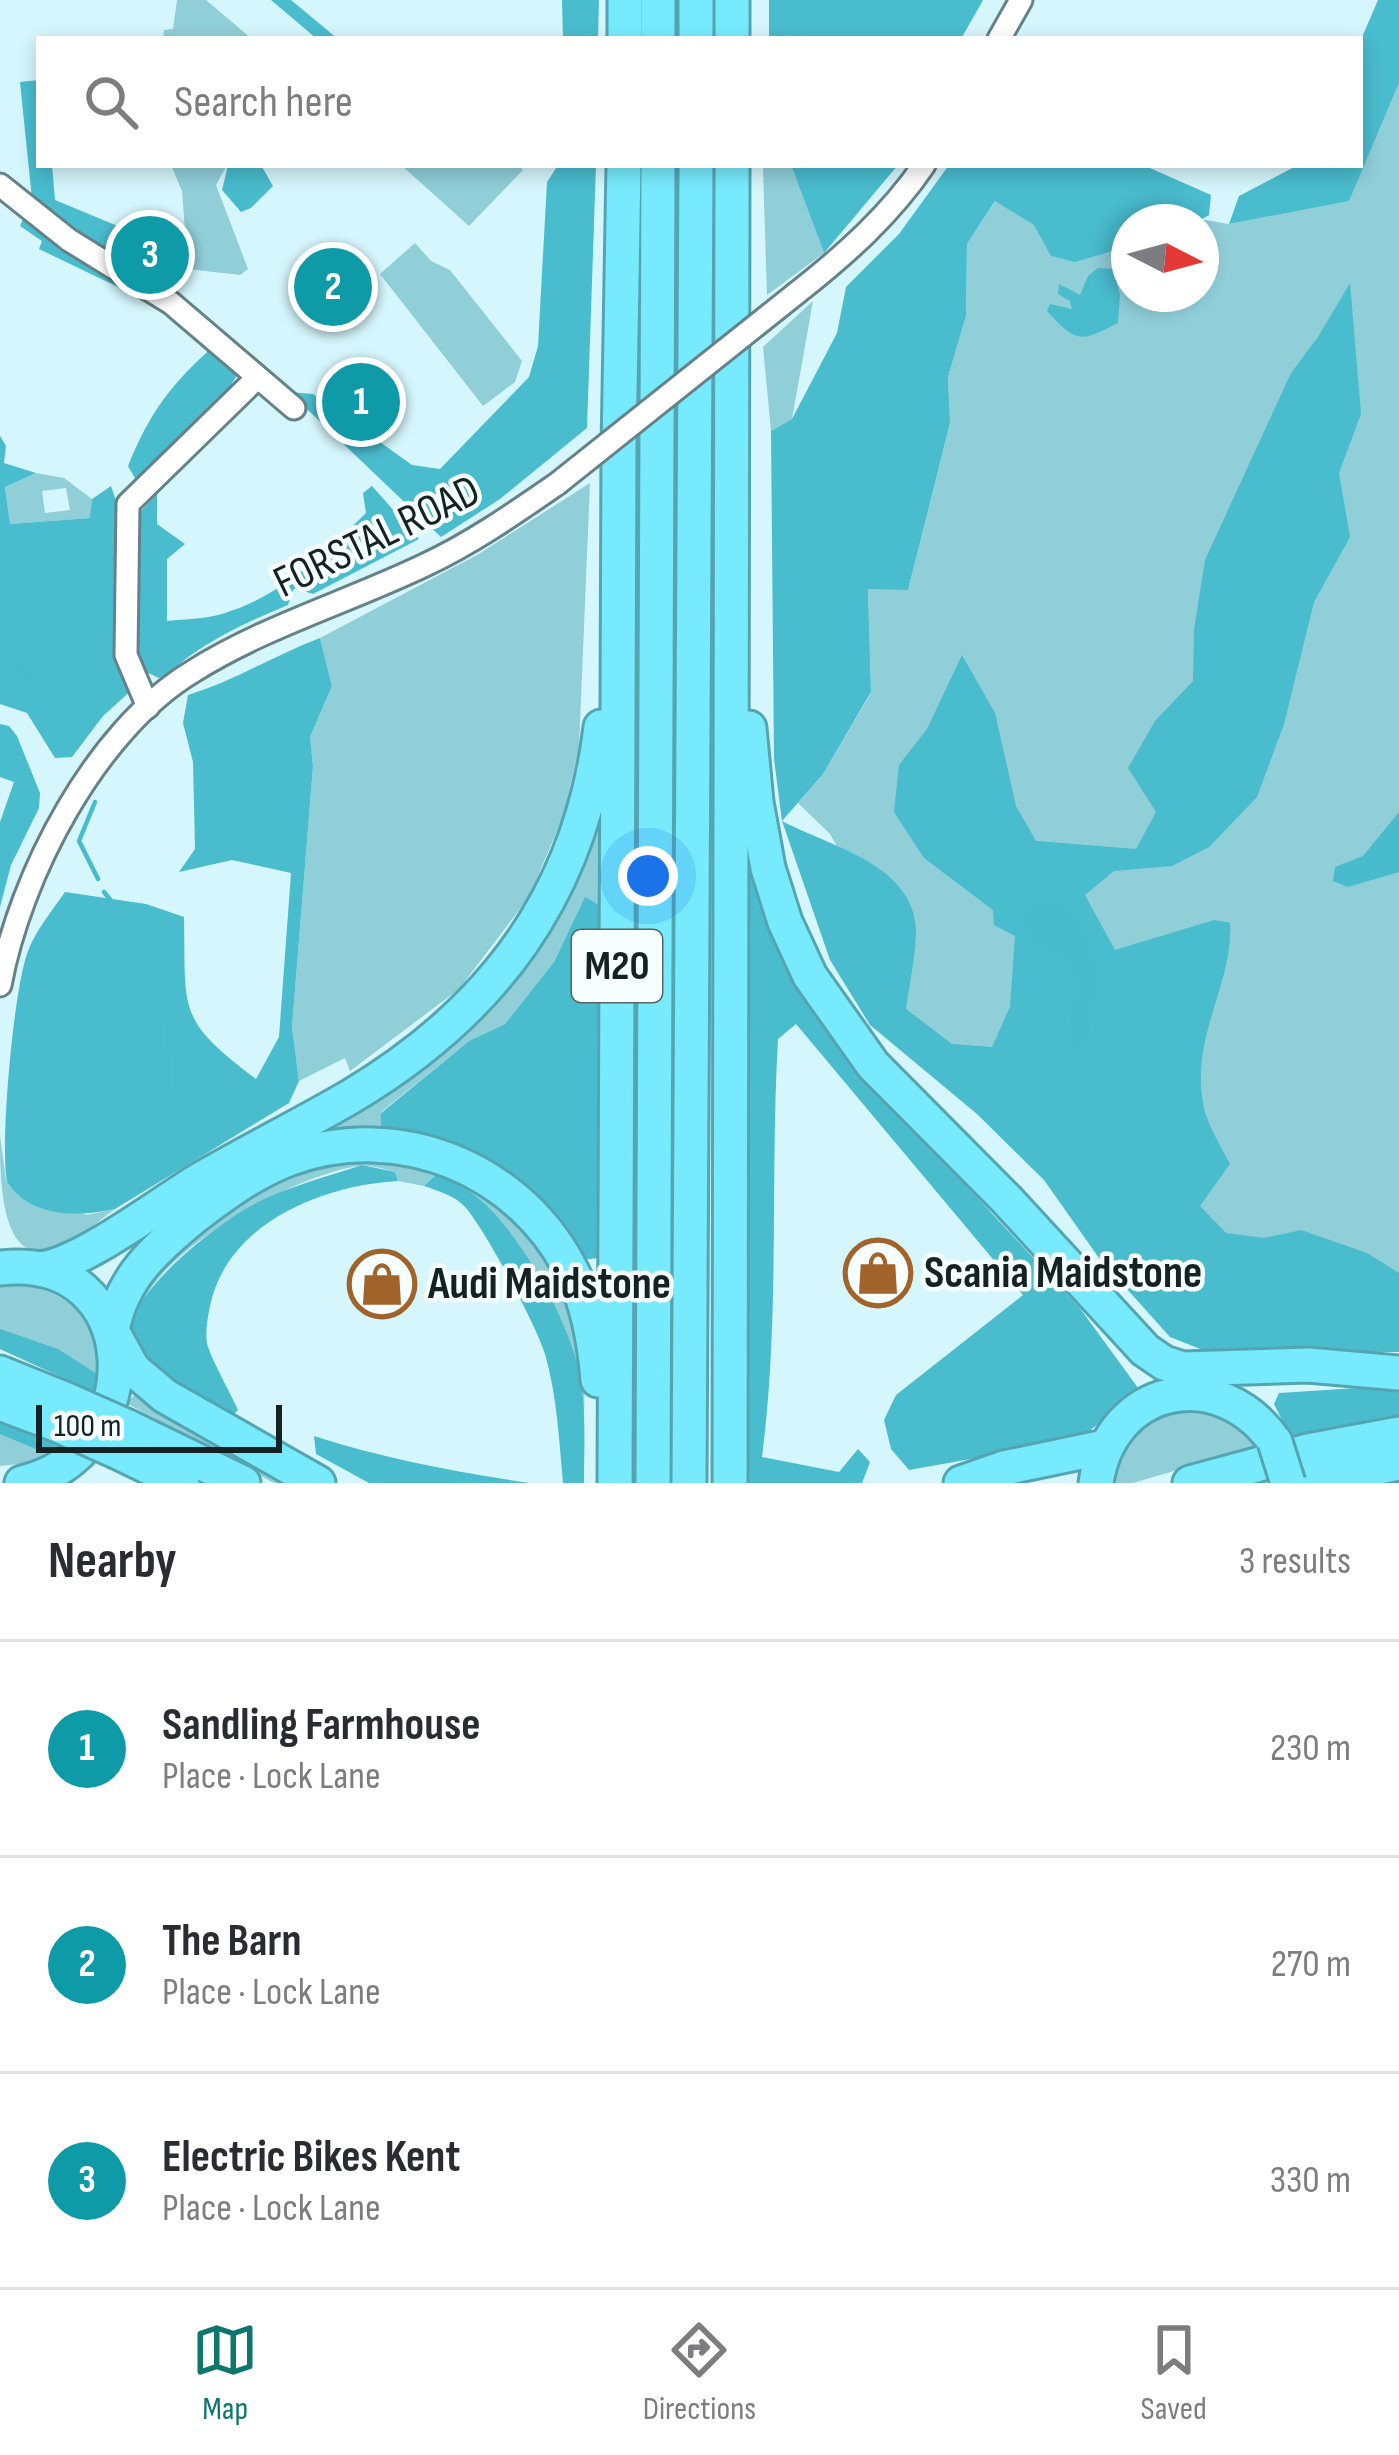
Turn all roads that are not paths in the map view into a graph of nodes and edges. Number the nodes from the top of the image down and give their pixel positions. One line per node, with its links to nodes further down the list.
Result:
1 (625, 0): 6 (highway)
2 (658, 0): 7 (highway)
3 (696, 0): 8 (highway)
4 (732, 0): 9 (highway)
5 (1021, 0): 10 (street)
6 (625, 36)
7 (658, 36)
8 (696, 36)
9 (732, 36)
10 (1001, 36)
11 (624, 168): 19 (highway, M20)
12 (658, 168): 42 (highway, M20)
13 (696, 168): 43 (highway, M20)
14 (732, 168): 20 (highway)
15 (922, 168): 21 (street, FORSTAL ROAD, bridge)
16 (0, 185): 17 (street)
17 (257, 378): 18 (street); 21 (street)
18 (294, 408)
19 (619, 449): 23 (highway, M20); 41 (highway, M20)
20 (733, 475): 24 (highway); 44 (highway)
21 (148, 707): 22 (street, FORSTAL ROAD)
22 (0, 985)
23 (14, 1262): 25 (highway)
24 (1067, 1268): 26 (highway); 29 (highway)
25 (112, 1330): 36 (highway); 39 (highway); 40 (highway)
26 (1349, 1371): 28 (highway); 29 (highway)
27 (0, 1373): 31 (highway)
28 (1399, 1373)
29 (1181, 1393): 34 (highway); 48 (highway, bridge)
30 (0, 1402): 31 (highway)
31 (60, 1412): 33 (highway, bridge)
32 (1399, 1434): 47 (highway)
33 (123, 1440): 37 (highway); 38 (highway)
34 (1105, 1447): 45 (highway); 46 (highway)
35 (1399, 1463): 48 (highway)
36 (40, 1481)
37 (182, 1483)
38 (244, 1483)
39 (318, 1483)
40 (602, 1483)
41 (615, 1483)
42 (653, 1483)
43 (689, 1483)
44 (730, 1483)
45 (961, 1483)
46 (1096, 1483)
47 (1190, 1483)
48 (1292, 1483)

